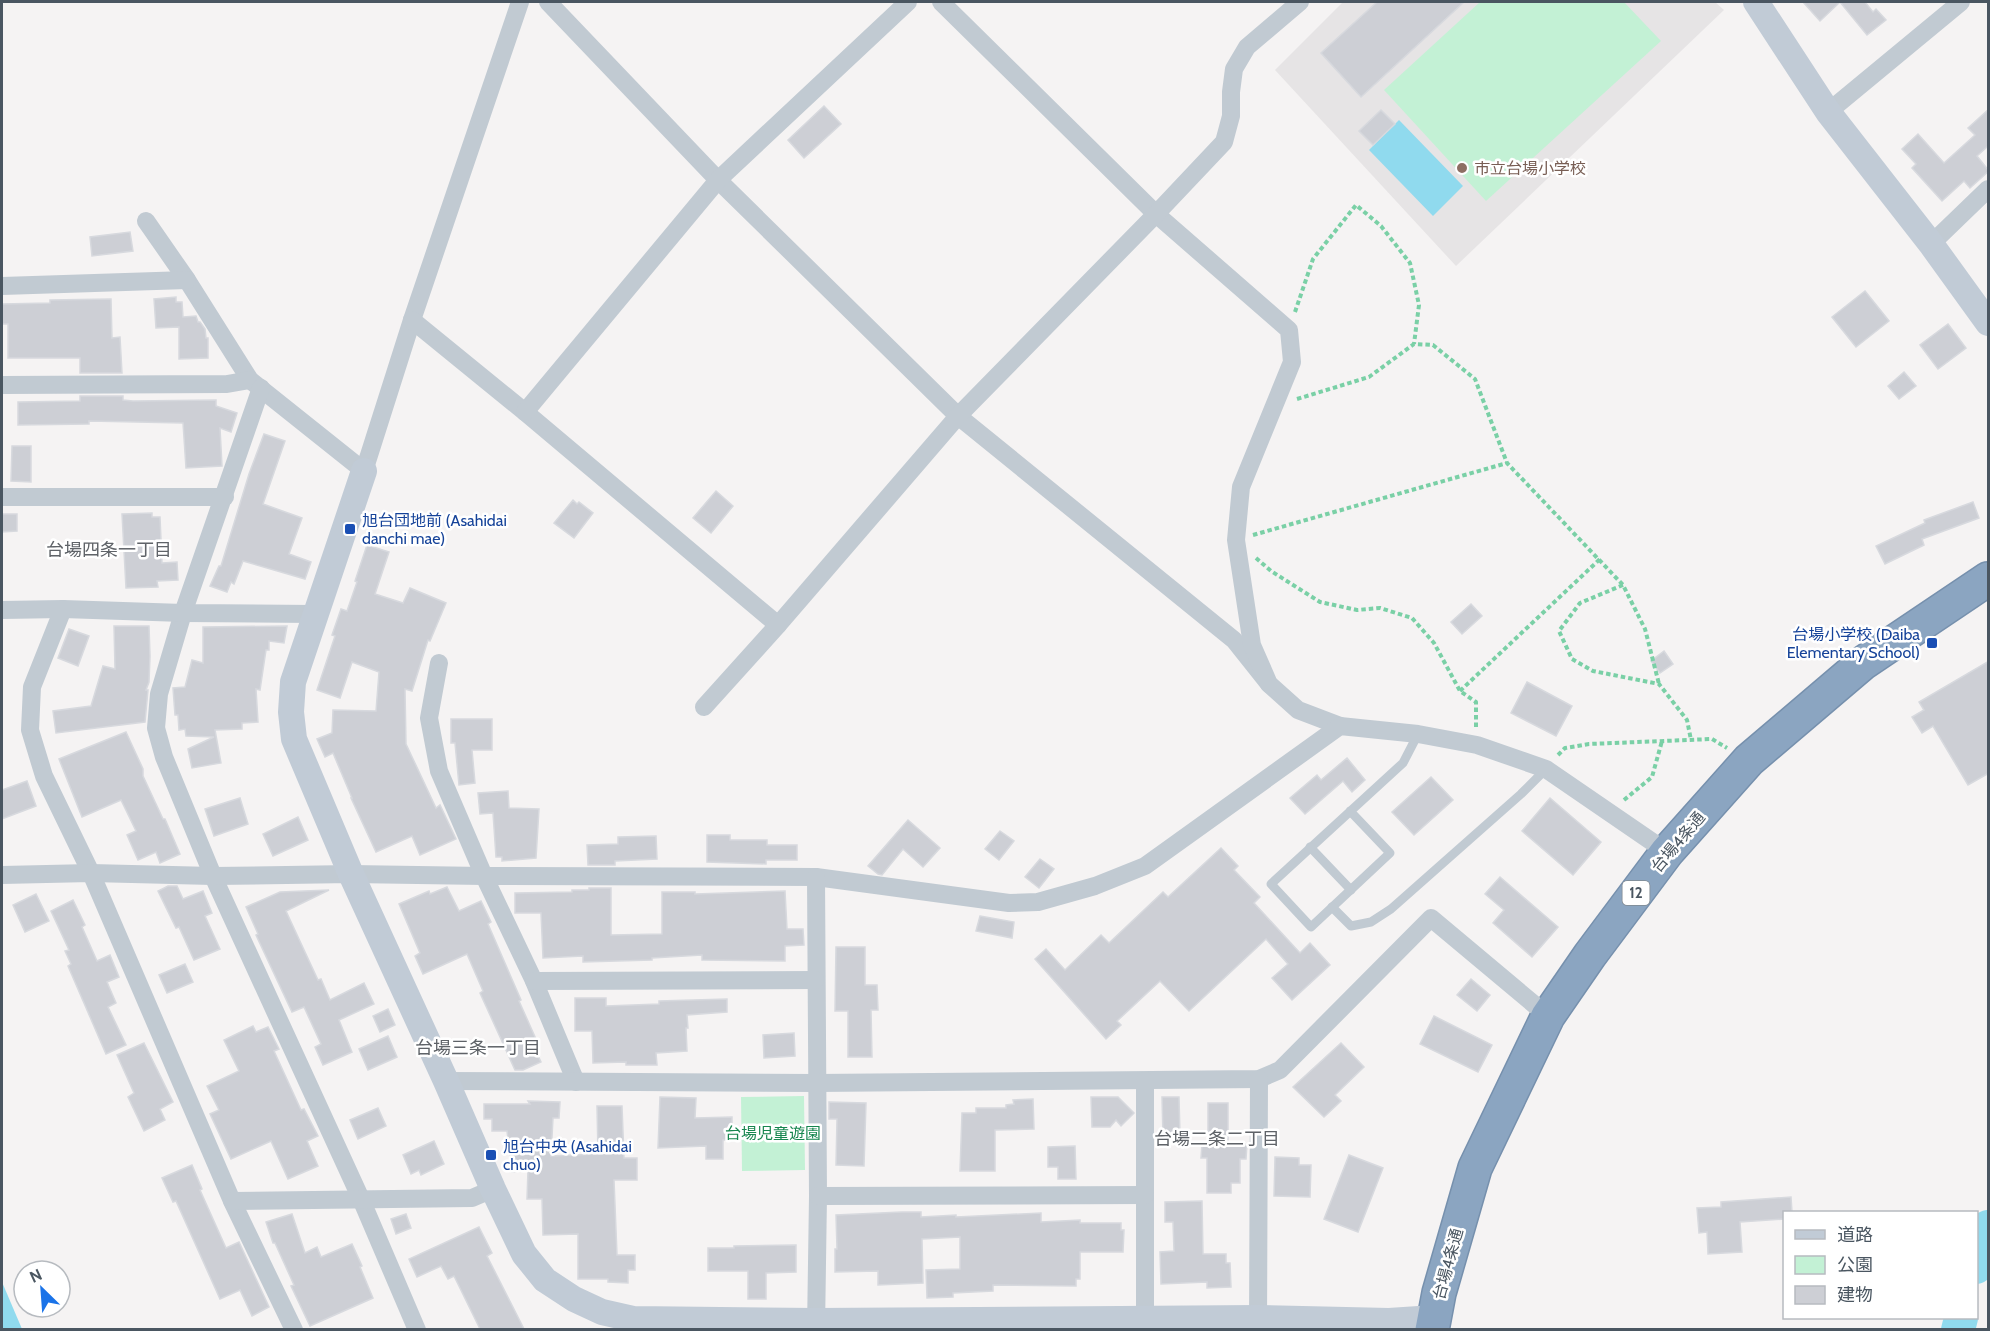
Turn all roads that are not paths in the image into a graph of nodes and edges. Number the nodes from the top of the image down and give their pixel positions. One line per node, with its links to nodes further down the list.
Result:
1 (520, 2): 16 (street)
2 (548, 2): 9 (street)
3 (908, 2): 9 (street)
4 (941, 2): 11 (street)
5 (1300, 2): 11 (street)
6 (1755, 2): 8 (street)
7 (1961, 2): 8 (street)
8 (1828, 112): 13 (street)
9 (718, 180): 20 (street); 21 (street)
10 (1989, 189): 13 (street)
11 (1156, 214): 21 (street); 32 (street)
12 (146, 221): 14 (street)
13 (1931, 244): 17 (street)
14 (187, 280): 15 (street); 18 (street)
15 (2, 286)
16 (412, 320): 20 (street); 22 (street)
17 (1989, 323)
18 (256, 384): 19 (street); 22 (street); 23 (street)
19 (2, 385)
20 (525, 412): 30 (street)
21 (958, 416): 30 (street); 32 (street)
22 (364, 471): 29 (street)
23 (225, 496): 24 (street); 28 (street)
24 (2, 497)
25 (1989, 579): 39 (highway, 台場4条通 / 12)
26 (63, 609): 27 (street); 28 (street); 40 (street)
27 (2, 610)
28 (183, 614): 29 (street); 43 (street)
29 (315, 614): 41 (street)
30 (778, 625): 33 (street)
31 (439, 663): 44 (street)
32 (1269, 684): 34 (street)
33 (704, 706)
34 (1340, 726): 35 (street); 45 (street)
35 (1418, 734): 36 (street); 37 (lane)
36 (1546, 769): 39 (street); 47 (lane)
37 (1350, 811): 38 (lane); 46 (lane)
38 (1310, 847): 46 (lane); 47 (lane)
39 (1667, 852): 50 (highway, 台場4条通 / 12)
40 (91, 873): 42 (street); 43 (street); 60 (street)
41 (351, 874): 43 (street); 44 (street); 53 (street)
42 (2, 875)
43 (213, 876): 59 (street)
44 (484, 876): 45 (street); 48 (street)
45 (816, 877): 49 (street)
46 (1351, 890): 47 (lane)
47 (1332, 907)
48 (534, 981): 49 (street); 54 (street)
49 (816, 981): 55 (street)
50 (1548, 1016): 51 (street); 62 (highway, 台場4条通 / 12)
51 (1259, 1079): 52 (street); 61 (street)
52 (1145, 1081): 55 (street); 57 (street)
53 (446, 1082): 54 (street); 56 (street)
54 (576, 1082): 55 (street)
55 (816, 1083): 58 (street)
56 (493, 1189): 59 (street); 63 (street)
57 (1145, 1195): 58 (street); 64 (street)
58 (818, 1196): 63 (street)
59 (360, 1199): 60 (street); 66 (street)
60 (232, 1201): 65 (street)
61 (1258, 1324): 62 (street); 64 (street)
62 (1433, 1324)
63 (816, 1325): 64 (street)
64 (1145, 1325)
65 (294, 1329)
66 (417, 1329)

